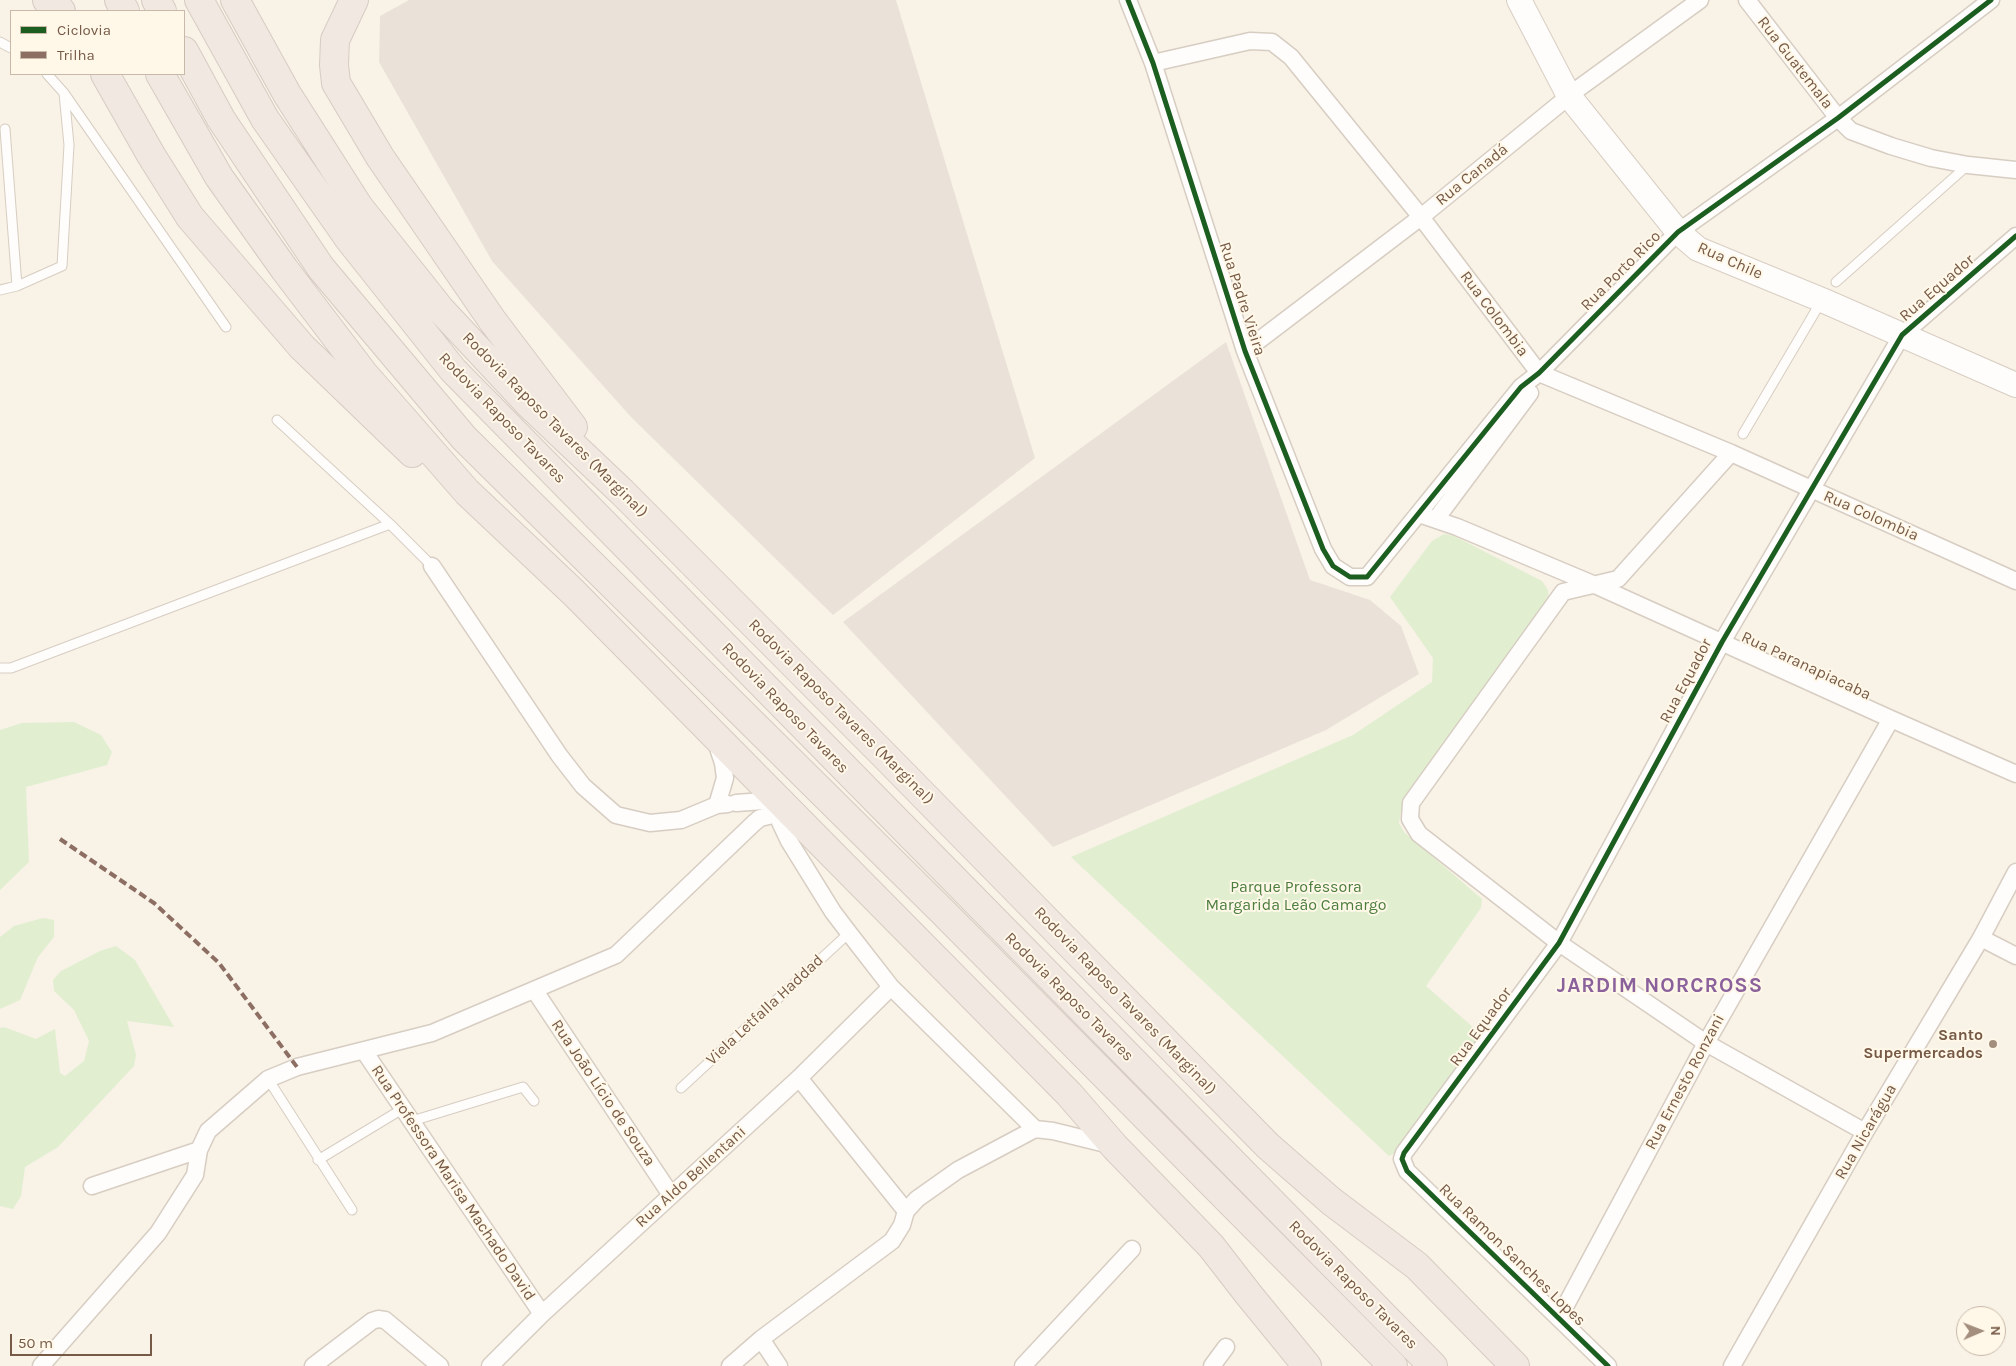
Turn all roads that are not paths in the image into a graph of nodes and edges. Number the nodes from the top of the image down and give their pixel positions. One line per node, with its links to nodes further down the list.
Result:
1 (47, 0): 10 (highway)
2 (199, 0): 94 (highway, Rodovia Raposo Tavares)
3 (235, 0): 38 (highway, Rodovia Raposo Tavares (Marginal))
4 (354, 0): 38 (highway)
5 (1128, 0): 12 (street, Rua Padre Vieira)
6 (1519, 0): 17 (main road, Rua Chile)
7 (1700, 0): 17 (street, Rua Canadá)
8 (1747, 0): 18 (street, Rua Guatemala)
9 (1991, 0): 18 (street, Rua Porto Rico)
10 (60, 10)
11 (185, 53): 93 (highway, Rodovia Raposo Tavares)
12 (1152, 64): 22 (street, Rua Colombia); 30 (street, Rua Padre Vieira)
13 (48, 75): 16 (lane)
14 (106, 75): 37 (highway)
15 (161, 75): 37 (highway)
16 (64, 93): 25 (lane); 28 (lane)
17 (1569, 96): 22 (street, Rua Canadá); 23 (main road, Rua Chile)
18 (1838, 118): 20 (street, Rua Guatemala); 23 (street, Rua Porto Rico)
19 (4, 129): 25 (lane)
20 (1968, 165): 21 (street, Rua Guatemala); 27 (lane)
21 (2016, 170)
22 (1421, 217): 30 (street, Rua Canadá); 31 (street, Rua Colombia)
23 (1678, 232): 27 (main road, Rua Chile); 31 (street, Rua Porto Rico)
24 (2016, 236): 29 (street, Rua Equador)
25 (17, 286): 26 (lane)
26 (0, 290)
27 (1829, 291): 29 (main road, Rua Chile); 34 (lane)
28 (226, 327)
29 (1902, 335): 32 (main road, Rua Chile); 36 (street, Rua Equador)
30 (1245, 351): 43 (street, Rua Padre Vieira)
31 (1539, 373): 35 (street, Rua Colombia); 39 (street, Rua Porto Rico); 40 (street, Rua Porto Rico)
32 (2016, 385)
33 (277, 420): 41 (lane)
34 (1743, 434)
35 (1731, 453): 36 (street, Rua Colombia); 45 (street)
36 (1810, 489): 44 (street, Rua Colombia); 46 (street, Rua Equador)
37 (467, 492): 49 (highway)
38 (622, 492): 95 (highway, Rodovia Raposo Tavares (Marginal))
39 (1419, 514): 40 (street, Rua Paranapiacaba); 43 (street, Rua Porto Rico)
40 (1436, 519): 45 (street, Rua Paranapiacaba)
41 (390, 524): 42 (lane); 47 (lane)
42 (432, 566): 52 (street)
43 (1367, 577)
44 (2016, 580)
45 (1595, 585): 46 (street, Rua Paranapiacaba); 58 (street)
46 (1722, 642): 48 (street, Rua Paranapiacaba); 58 (street, Rua Equador)
47 (0, 668)
48 (1891, 719): 50 (street, Rua Paranapiacaba); 62 (street, Rua Ernesto Ronzani)
49 (704, 726): 52 (street); 53 (highway)
50 (2016, 774)
51 (736, 803): 52 (street); 53 (street); 54 (street)
52 (718, 805)
53 (783, 810): 54 (street); 56 (street); 71 (highway)
54 (754, 822): 61 (street)
55 (2016, 872): 57 (street, Rua Nicarágua)
56 (849, 933): 60 (street); 66 (lane, Viela Letfalla Haddad)
57 (1981, 938): 59 (street); 70 (street, Rua Nicarágua)
58 (1559, 943): 62 (street); 73 (street, Rua Equador)
59 (2016, 956)
60 (891, 987): 64 (street, Rua Aldo Bellentani); 69 (street)
61 (535, 991): 63 (street); 76 (street, Rua João Lício de Souza)
62 (1706, 1043): 70 (street); 81 (street, Rua Ernesto Ronzani)
63 (364, 1051): 65 (street); 68 (street, Rua Professora Marisa Machado David)
64 (799, 1078): 76 (street, Rua Aldo Bellentani); 78 (street)
65 (268, 1079): 72 (street); 74 (lane)
66 (681, 1088)
67 (534, 1101): 68 (lane)
68 (408, 1115): 74 (lane); 80 (street, Rua Professora Marisa Machado David)
69 (1035, 1129): 71 (street); 78 (street)
70 (1865, 1132): 97 (street, Rua Nicarágua)
71 (1115, 1146): 92 (highway)
72 (199, 1150): 75 (street); 84 (street)
73 (1402, 1159): 81 (street, Rua Ramon Sanches Lopes)
74 (318, 1160): 77 (lane)
75 (92, 1186)
76 (671, 1195): 80 (street, Rua Aldo Bellentani)
77 (352, 1210)
78 (906, 1211): 82 (street)
79 (1132, 1249): 90 (street)
80 (542, 1314): 87 (street, Rua Aldo Bellentani)
81 (1560, 1318): 96 (street, Rua Ramon Sanches Lopes)
82 (761, 1339): 88 (street); 89 (street)
83 (1226, 1347): 91 (street)
84 (41, 1366)
85 (312, 1366): 86 (street)
86 (440, 1366)
87 (490, 1366)
88 (730, 1366)
89 (779, 1366)
90 (1023, 1366)
91 (1212, 1366)
92 (1307, 1366)
93 (1393, 1366)
94 (1433, 1366)
95 (1515, 1366)
96 (1608, 1366)
97 (1732, 1366)

